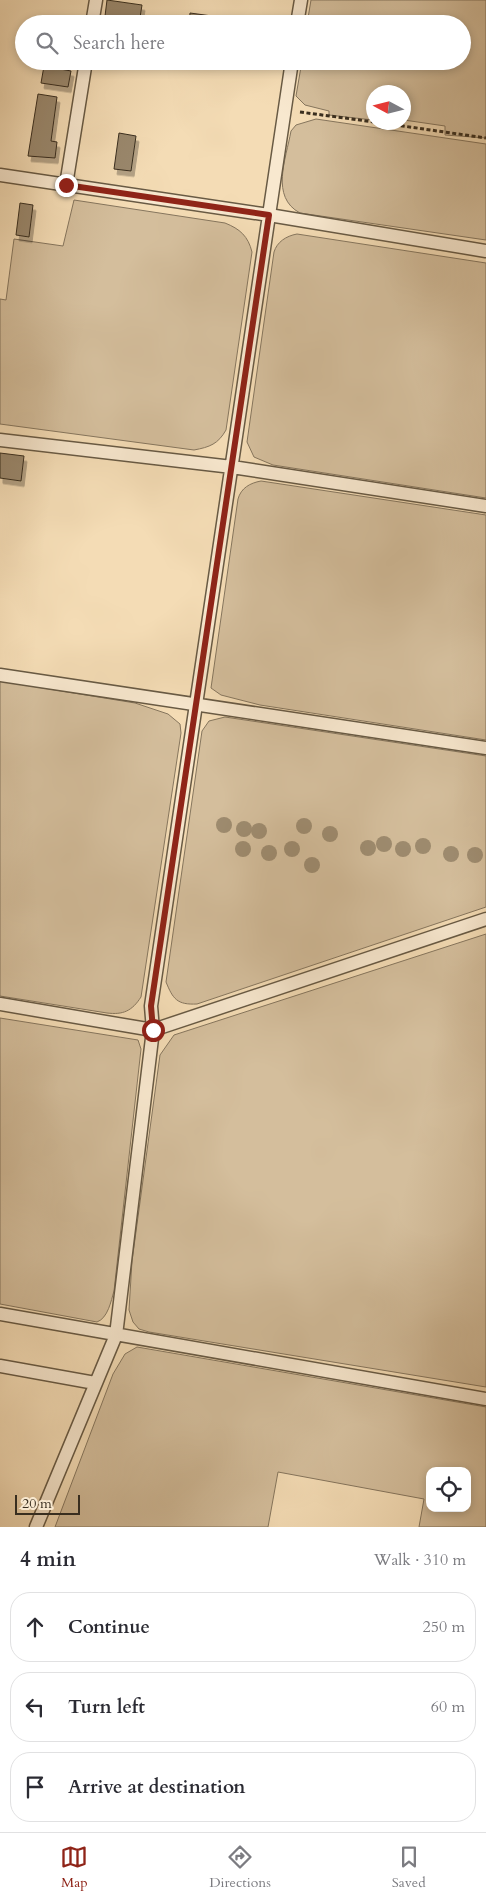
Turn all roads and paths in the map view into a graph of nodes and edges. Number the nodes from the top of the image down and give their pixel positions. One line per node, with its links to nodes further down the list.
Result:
1 (96, 0): 3 (lane)
2 (301, 0): 4 (lane)
3 (94, 15)
4 (298, 15)
5 (85, 70): 12 (lane)
6 (291, 70): 7 (lane)
7 (284, 110): 8 (path); 13 (lane)
8 (366, 121)
9 (411, 127): 10 (path)
10 (486, 138)
11 (0, 175): 12 (lane)
12 (66, 185): 13 (lane)
13 (269, 215): 14 (lane); 16 (lane)
14 (486, 250)
15 (0, 440): 16 (lane)
16 (232, 467): 17 (lane); 19 (lane)
17 (486, 506)
18 (0, 675): 19 (lane)
19 (197, 703): 20 (lane); 23 (lane)
20 (486, 748)
21 (486, 919): 23 (lane)
22 (0, 1004): 23 (lane)
23 (153, 1030): 25 (lane)
24 (0, 1314): 25 (lane)
25 (116, 1335): 27 (lane); 28 (lane)
26 (0, 1366): 27 (lane)
27 (95, 1382): 29 (lane)
28 (486, 1400)
29 (36, 1527)

